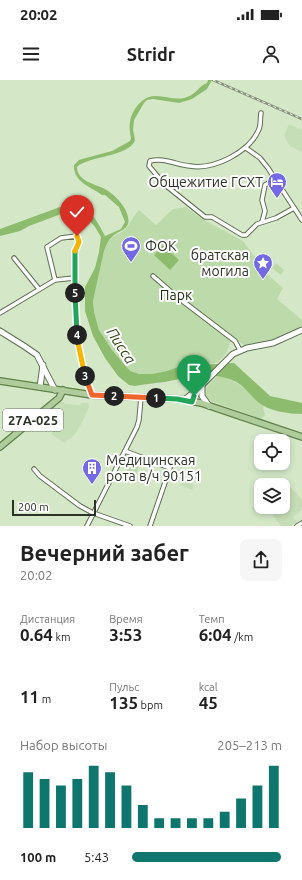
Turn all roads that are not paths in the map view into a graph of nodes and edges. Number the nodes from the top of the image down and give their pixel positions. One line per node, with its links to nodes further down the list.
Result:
1 (261, 113): 2 (street)
2 (246, 148): 3 (street); 6 (street)
3 (275, 179): 4 (street); 6 (street)
4 (294, 208): 5 (street); 6 (street)
5 (302, 220)
6 (262, 222)
7 (14, 258): 11 (street)
8 (154, 276): 15 (street)
9 (74, 278): 10 (street); 10 (street); 22 (street)
10 (55, 280): 11 (street)
11 (39, 289): 12 (street)
12 (0, 313)
13 (302, 330): 15 (main road)
14 (0, 331): 16 (main road)
15 (240, 350): 18 (main road)
16 (43, 365): 19 (main road); 20 (main road)
17 (0, 380): 19 (main road)
18 (202, 386): 24 (main road); 25 (main road); 26 (main road)
19 (40, 387): 20 (main road)
20 (56, 390): 21 (main road)
21 (63, 390): 22 (main road); 28 (main road, 27А-025)
22 (92, 395): 23 (main road)
23 (141, 397): 24 (main road); 29 (street)
24 (184, 400): 25 (main road)
25 (192, 402): 26 (main road)
26 (210, 406): 27 (main road)
27 (302, 437)
28 (0, 447)
29 (125, 451): 31 (street); 35 (street)
30 (34, 469): 31 (street)
31 (93, 513): 33 (street); 34 (street)
32 (302, 522): 36 (street)
33 (87, 526)
34 (130, 526)
35 (150, 526)
36 (297, 526)

